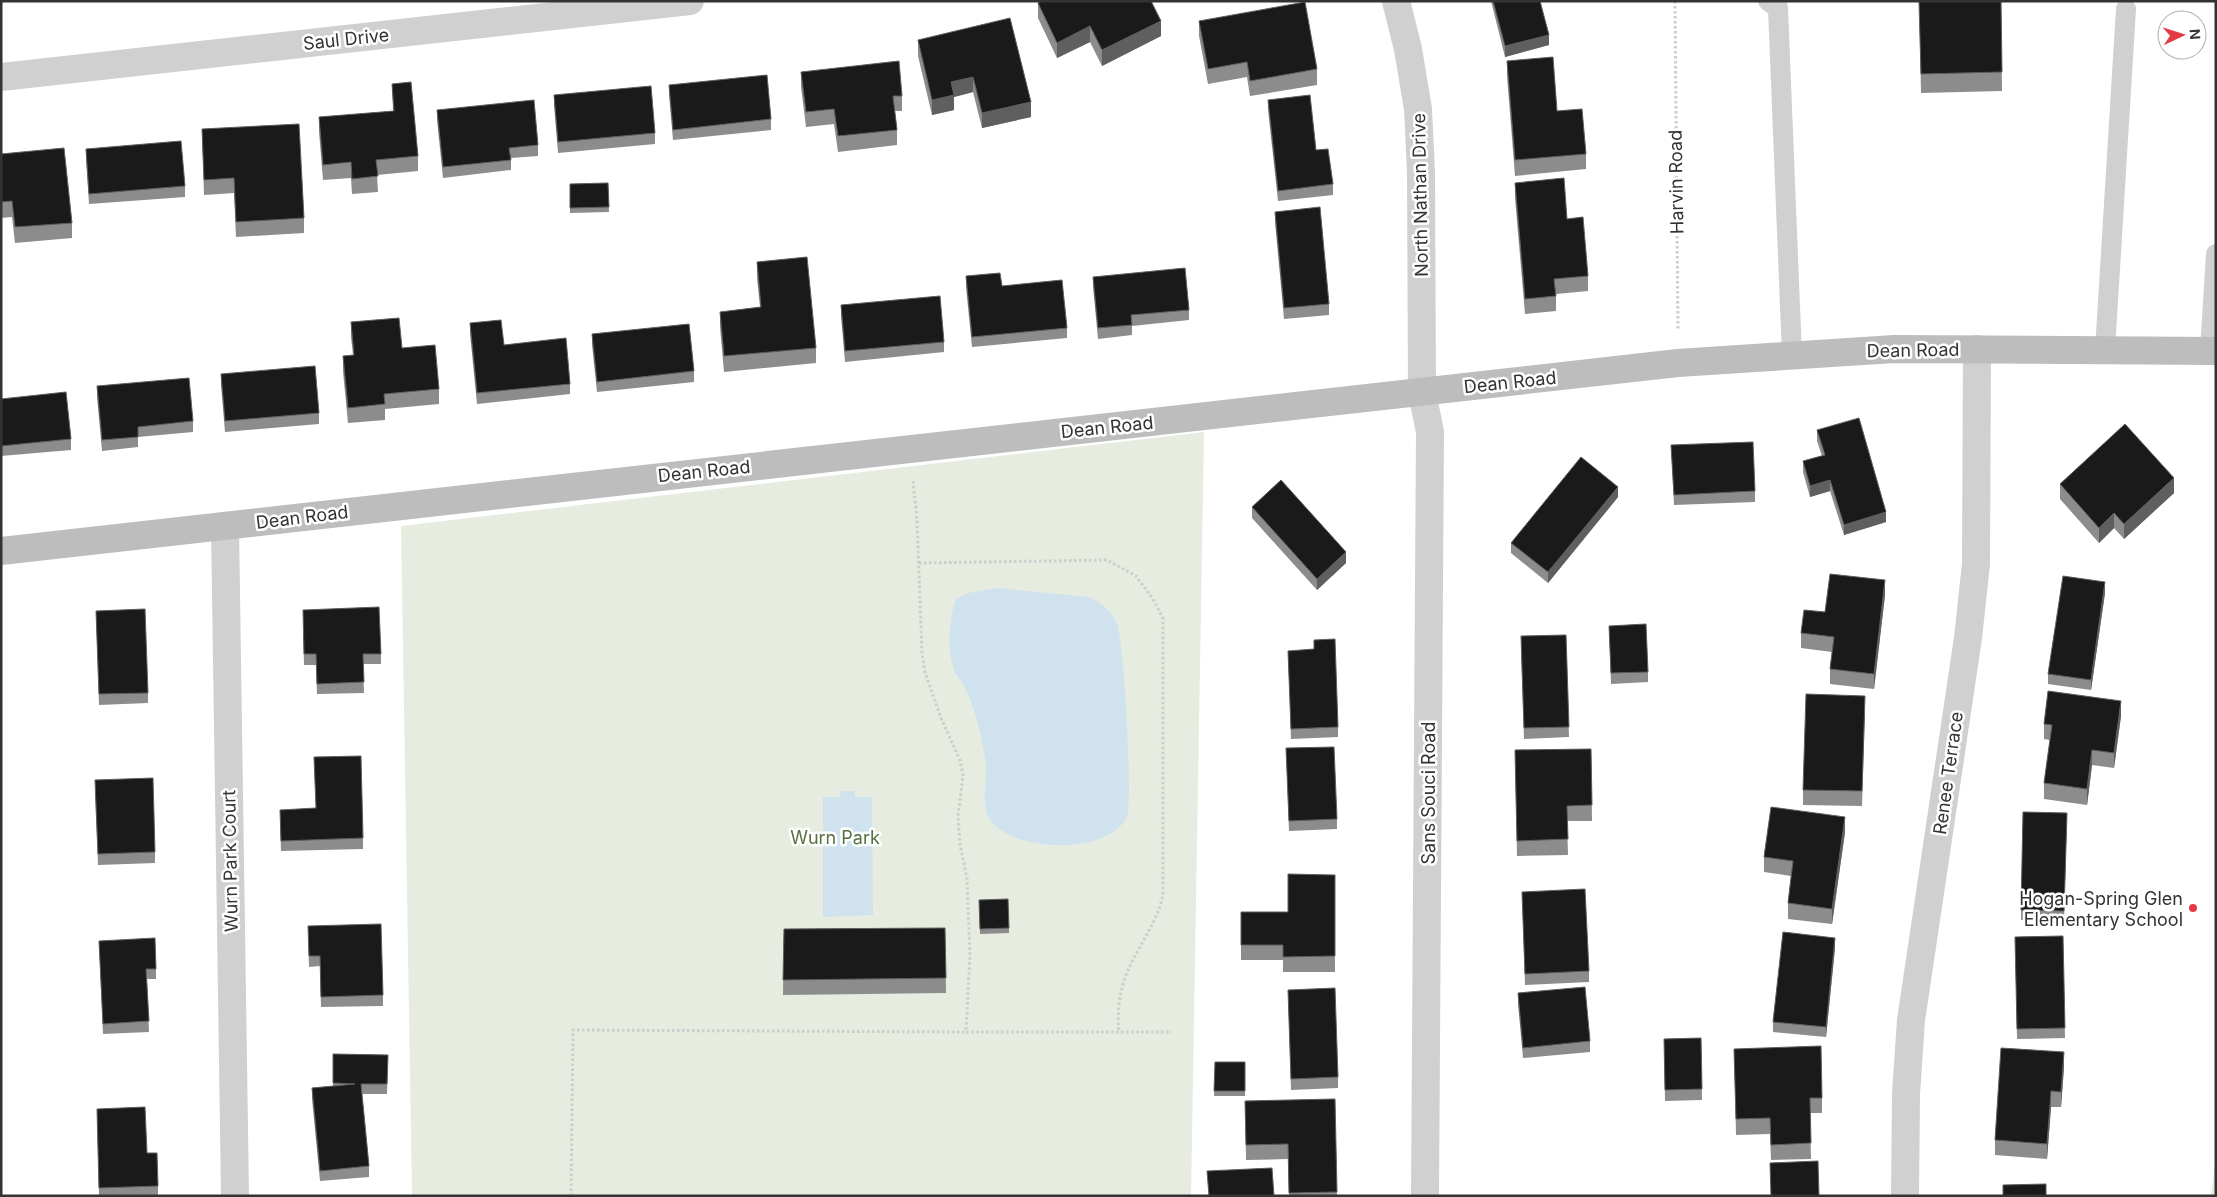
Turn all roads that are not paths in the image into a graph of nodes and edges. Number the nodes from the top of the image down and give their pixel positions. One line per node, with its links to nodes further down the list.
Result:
1 (690, 1): 5 (street, Saul Drive)
2 (1396, 1): 11 (street, North Nathan Drive)
3 (1768, 1): 10 (lane)
4 (2126, 9): 8 (lane)
5 (1, 77)
6 (2216, 261): 9 (lane)
7 (1977, 348): 8 (main road, Dean Road); 10 (main road, Dean Road); 16 (street, Renee Terrace)
8 (2104, 350): 9 (main road, Dean Road)
9 (2213, 351)
10 (1792, 356): 11 (main road, Dean Road)
11 (1422, 392): 12 (main road, Dean Road); 15 (street, Sans Souci Road)
12 (225, 526): 13 (main road, Dean Road); 14 (street, Wurn Park Court)
13 (1, 551)
14 (235, 1196)
15 (1425, 1196)
16 (1905, 1196)

